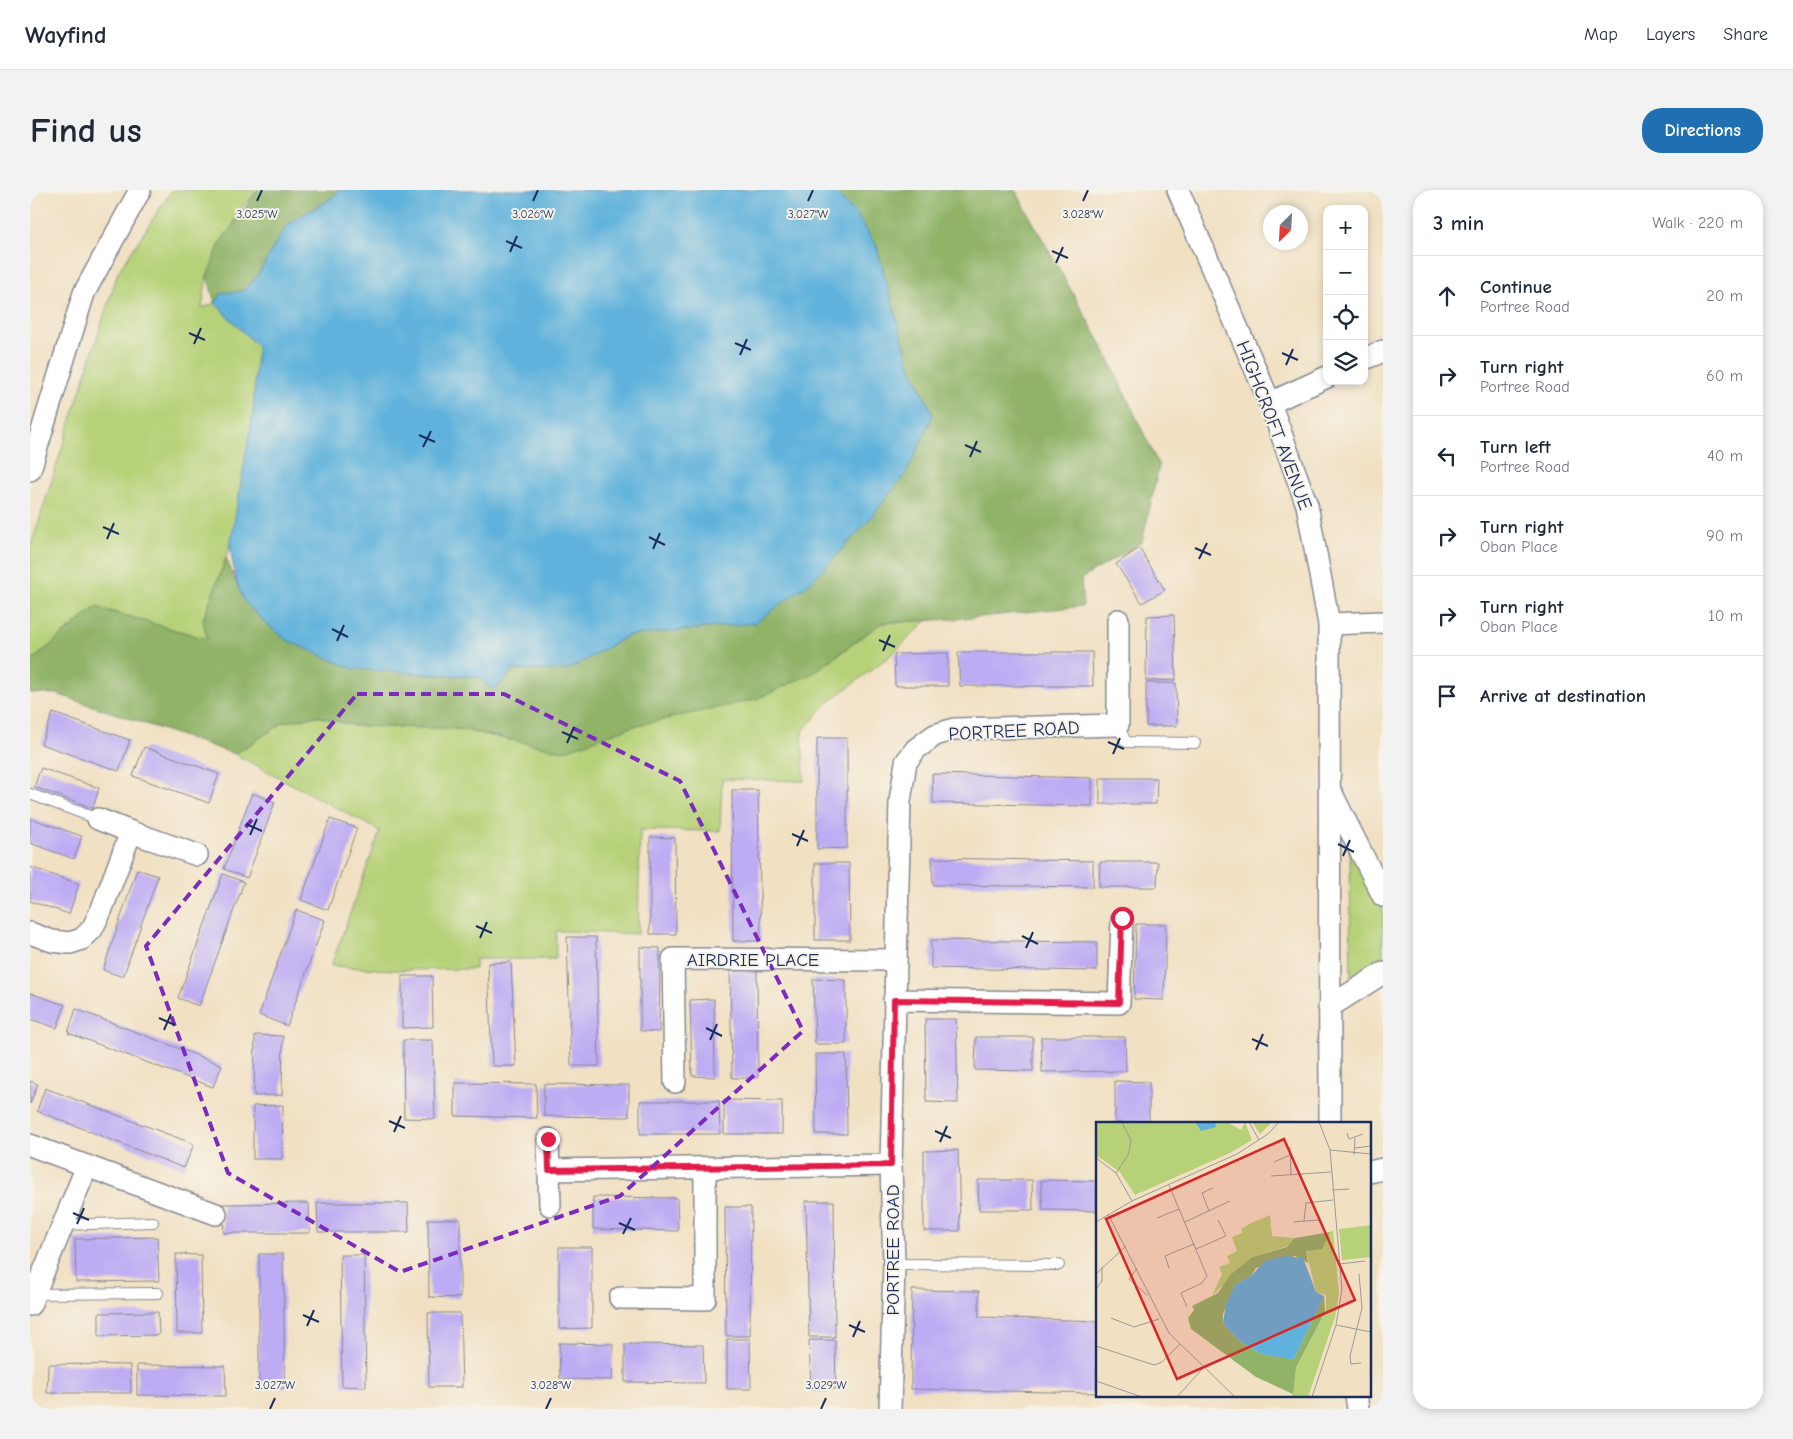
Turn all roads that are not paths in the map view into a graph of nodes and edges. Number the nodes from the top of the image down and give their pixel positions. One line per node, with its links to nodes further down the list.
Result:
1 (140, 190): 7 (street)
2 (1179, 190): 6 (street, HIGHCROFT AVENUE)
3 (1383, 351): 4 (street)
4 (1368, 357)
5 (1323, 379): 6 (street)
6 (1270, 403): 10 (street, HIGHCROFT AVENUE)
7 (31, 464)
8 (1118, 620): 11 (street)
9 (1383, 622): 10 (street)
10 (1329, 624): 13 (street, HIGHCROFT AVENUE)
11 (1118, 725): 12 (lane); 21 (street, PORTREE ROAD)
12 (1195, 743)
13 (1331, 792): 18 (street, HIGHCROFT AVENUE); 24 (street, HIGHCROFT AVENUE)
14 (30, 794): 15 (lane)
15 (98, 819): 16 (street)
16 (131, 832): 17 (street); 20 (street)
17 (197, 855)
18 (1383, 896)
19 (1122, 918): 23 (street)
20 (30, 933)
21 (896, 960): 23 (street, PORTREE ROAD); 25 (street, AIRDRIE PLACE)
22 (1383, 973): 24 (street)
23 (894, 1000): 29 (street, PORTREE ROAD)
24 (1329, 1007): 26 (street, HIGHCROFT AVENUE)
25 (675, 1082)
26 (1330, 1122)
27 (548, 1139): 33 (street)
28 (30, 1145): 30 (street)
29 (891, 1165): 31 (street); 39 (street, PORTREE ROAD)
30 (86, 1166): 36 (street); 38 (street)
31 (705, 1168): 33 (street); 42 (street)
32 (1383, 1169): 34 (street)
33 (549, 1170): 35 (street)
34 (1370, 1172)
35 (550, 1206)
36 (216, 1214)
37 (153, 1222): 38 (lane)
38 (62, 1225): 43 (street)
39 (894, 1264): 40 (lane); 45 (street, PORTREE ROAD)
40 (1059, 1265)
41 (158, 1293): 43 (lane)
42 (620, 1298)
43 (32, 1299)
44 (1356, 1396): 46 (street)
45 (890, 1409)
46 (1358, 1409)

